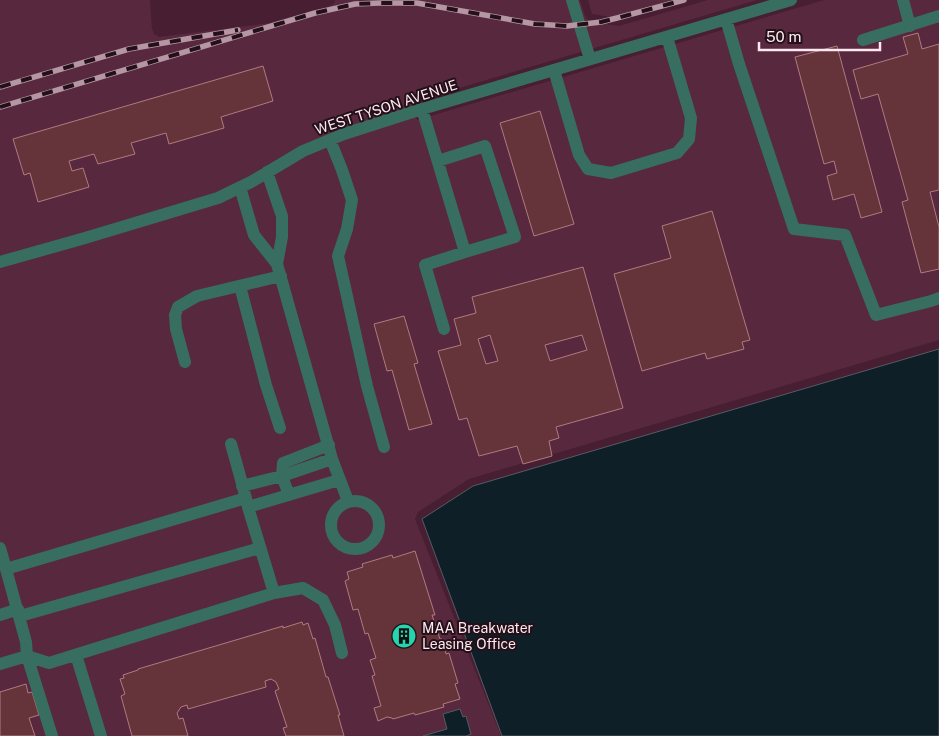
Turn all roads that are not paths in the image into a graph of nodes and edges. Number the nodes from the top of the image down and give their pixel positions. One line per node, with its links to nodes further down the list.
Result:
1 (572, 0): 9 (street)
2 (791, 0): 5 (street, WEST TYSON AVENUE)
3 (903, 0): 6 (street)
4 (939, 16): 6 (street)
5 (726, 19): 7 (street, WEST TYSON AVENUE); 20 (street)
6 (910, 26): 8 (street)
7 (667, 37): 9 (street, WEST TYSON AVENUE); 10 (street)
8 (863, 40)
9 (590, 59): 10 (street, WEST TYSON AVENUE)
10 (554, 70): 11 (street, WEST TYSON AVENUE)
11 (422, 109): 12 (street, WEST TYSON AVENUE); 13 (street)
12 (330, 140): 14 (street, WEST TYSON AVENUE); 26 (street)
13 (438, 161): 16 (street); 16 (street)
14 (267, 172): 15 (street, WEST TYSON AVENUE); 18 (street)
15 (240, 187): 17 (street, WEST TYSON AVENUE); 18 (street)
16 (465, 252): 21 (street)
17 (0, 262)
18 (279, 270): 19 (street); 25 (street)
19 (240, 286): 22 (street); 23 (street)
20 (939, 298)
21 (444, 329)
22 (185, 362)
23 (280, 428)
24 (231, 444): 31 (street)
25 (329, 445): 27 (street); 28 (street)
26 (384, 447)
27 (332, 459): 28 (street); 29 (street)
28 (282, 476): 30 (street); 31 (street)
29 (339, 480): 30 (street); 32 (street)
30 (289, 494): 31 (street)
31 (245, 497): 34 (street); 35 (street)
32 (348, 501)
33 (0, 548): 35 (street)
34 (260, 548): 36 (street); 37 (street)
35 (6, 568): 37 (street)
36 (274, 593): 39 (street); 40 (street)
37 (19, 613): 38 (street); 41 (street)
38 (0, 615)
39 (342, 653)
40 (76, 655): 41 (street); 44 (street)
41 (27, 656): 42 (street); 43 (street)
42 (0, 664)
43 (52, 736)
44 (101, 736)

